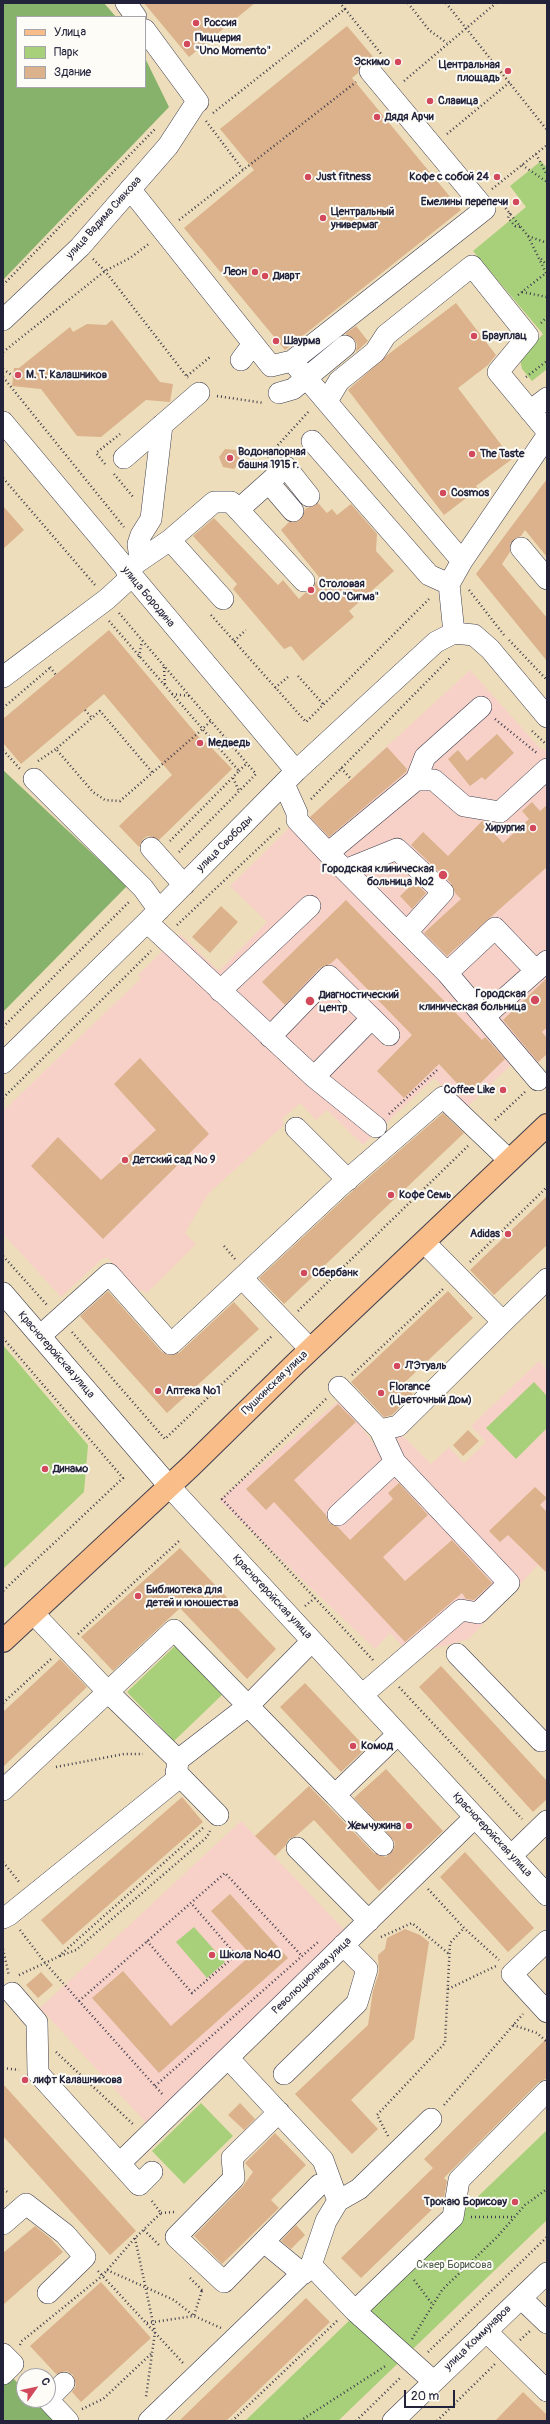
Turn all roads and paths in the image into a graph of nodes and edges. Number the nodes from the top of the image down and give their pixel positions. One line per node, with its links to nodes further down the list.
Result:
1 (126, 3): 7 (street)
2 (340, 3): 6 (path)
3 (408, 3): 10 (path)
4 (446, 3): 8 (path)
5 (496, 3): 8 (path)
6 (345, 9): 11 (path); 14 (path)
7 (135, 16)
8 (466, 27): 10 (path); 13 (path)
9 (146, 31): 14 (street)
10 (447, 43): 12 (path)
11 (370, 71): 22 (path); 26 (street)
12 (404, 81)
13 (510, 82): 16 (path); 18 (path)
14 (199, 109): 25 (street, улица Вадима Сивкова)
15 (159, 125): 36 (path)
16 (547, 130)
17 (215, 134): 22 (path)
18 (446, 134)
19 (547, 145): 20 (path)
20 (536, 154): 21 (path); 23 (path)
21 (522, 165): 24 (path); 26 (path)
22 (243, 170): 28 (path)
23 (547, 175)
24 (547, 182)
25 (130, 190): 28 (street); 31 (street, улица Вадима Сивкова)
26 (476, 198): 46 (street)
27 (522, 227): 27 (path); 29 (path)
28 (163, 232): 34 (path); 41 (street)
29 (528, 236): 30 (path); 32 (path)
30 (547, 243)
31 (80, 247): 34 (path); 40 (street, улица Вадима Сивкова)
32 (540, 258): 33 (path); 35 (path)
33 (547, 266)
34 (105, 271): 43 (path); 50 (path)
35 (547, 274): 37 (path)
36 (3, 285)
37 (521, 292): 38 (path); 39 (path)
38 (547, 297)
39 (504, 305): 53 (street); 57 (street)
40 (3, 320)
41 (253, 344): 45 (street); 46 (street)
42 (345, 346): 52 (street)
43 (3, 352)
44 (210, 357): 50 (path)
45 (241, 360)
46 (292, 361): 52 (street)
47 (547, 361): 53 (path)
48 (3, 369): 49 (path)
49 (13, 376)
50 (187, 376): 54 (path)
51 (3, 377): 74 (path)
52 (307, 379): 56 (street); 57 (street)
53 (512, 388): 58 (street)
54 (199, 393): 56 (path); 60 (street)
55 (547, 398): 58 (street)
56 (276, 399)
57 (320, 404): 65 (path); 75 (street)
58 (530, 411): 61 (street)
59 (3, 422): 74 (street, улица Бородина)
60 (162, 425): 64 (street); 74 (street)
61 (547, 431)
62 (547, 436): 75 (street)
63 (312, 441): 78 (street)
64 (124, 458)
65 (266, 458)
66 (3, 478): 79 (path)
67 (268, 483): 68 (street); 69 (street); 70 (street)
68 (310, 496)
69 (238, 510): 72 (street); 77 (street)
70 (293, 511)
71 (141, 512): 74 (street)
72 (170, 540): 74 (street); 81 (street)
73 (521, 548): 76 (street)
74 (135, 557): 79 (street); 117 (street, улица Бородина)
75 (462, 561): 78 (street)
76 (547, 579)
77 (304, 581)
78 (457, 584): 84 (street); 94 (path)
79 (107, 599): 85 (path); 93 (street)
80 (428, 600): 99 (path)
81 (216, 605): 86 (path)
82 (109, 621): 87 (path)
83 (246, 630): 86 (path)
84 (454, 633): 103 (street); 117 (street, улица Свободы)
85 (142, 640): 87 (path); 89 (path)
86 (234, 641): 96 (path)
87 (139, 657): 95 (path)
88 (451, 657): 112 (path)
89 (164, 667): 95 (path); 98 (path)
90 (56, 675): 101 (path)
91 (289, 676): 96 (path)
92 (298, 676): 99 (path)
93 (3, 678)
94 (547, 680)
95 (165, 687): 97 (path)
96 (275, 688): 99 (path)
97 (171, 694): 98 (path); 106 (path)
98 (190, 696): 105 (path)
99 (323, 704)
100 (481, 707): 111 (path); 120 (street)
101 (3, 708)
102 (86, 710): 104 (path)
103 (547, 717)
104 (92, 718): 107 (path); 114 (path)
105 (211, 721): 106 (path); 110 (path)
106 (201, 730): 113 (path); 114 (path)
107 (56, 749): 109 (path); 114 (path)
108 (3, 750): 118 (path)
109 (43, 758)
110 (248, 763): 113 (path); 115 (path)
111 (544, 763): 120 (street)
112 (341, 768): 119 (path); 122 (path)
113 (239, 771): 116 (path)
114 (152, 772)
115 (256, 774)
116 (233, 778): 121 (path); 123 (path)
117 (290, 778): 122 (street, улица Бородина); 126 (street, улица Свободы)
118 (34, 779): 128 (street)
119 (351, 779)
120 (416, 780): 124 (street)
121 (239, 792)
122 (297, 813): 124 (street, улица Бородина); 130 (path)
123 (153, 851): 126 (street)
124 (328, 853): 125 (street, улица Бородина)
125 (345, 870): 129 (street, улица Бородина); 129 (street)
126 (184, 885): 128 (street, улица Свободы)
127 (310, 906): 133 (street)
128 (153, 916): 130 (street); 138 (street, улица Свободы)
129 (406, 932): 132 (street, улица Бородина)
130 (163, 939): 133 (street); 142 (path)
131 (542, 966): 132 (street); 134 (street)
132 (447, 973): 134 (street, улица Бородина)
133 (220, 991): 137 (street)
134 (485, 1016): 141 (street, улица Бородина)
135 (372, 1018): 136 (street); 137 (street); 140 (street)
136 (389, 1035)
137 (270, 1037): 140 (street)
138 (3, 1063)
139 (437, 1070): 143 (path)
140 (314, 1077): 143 (street)
141 (538, 1080): 146 (path)
142 (3, 1098)
143 (376, 1127)
144 (296, 1128): 148 (street)
145 (544, 1133): 147 (main road, Пушкинская улица)
146 (481, 1134): 147 (street); 148 (street); 157 (path)
147 (509, 1160): 150 (main road, Пушкинская улица)
148 (348, 1180): 153 (street)
149 (547, 1187): 152 (path)
150 (424, 1242): 152 (street); 161 (main road, Пушкинская улица)
151 (3, 1256): 156 (path)
152 (457, 1275): 158 (street); 162 (path)
153 (242, 1278): 156 (street); 157 (street)
154 (547, 1279): 158 (street)
155 (3, 1293): 159 (street, Красногеройская улица)
156 (59, 1318): 157 (path); 159 (street)
157 (286, 1322): 161 (street)
158 (502, 1322): 163 (street)
159 (40, 1336): 165 (street, Красногеройская улица)
160 (3, 1338): 169 (path)
161 (310, 1349): 165 (main road, Пушкинская улица)
162 (339, 1387): 163 (street); 166 (path)
163 (380, 1430): 164 (street)
164 (395, 1462): 167 (street); 176 (street)
165 (169, 1486): 170 (main road, Пушкинская улица); 172 (street, Красногеройская улица)
166 (222, 1498)
167 (338, 1515)
168 (179, 1541): 173 (path)
169 (3, 1591)
170 (33, 1613): 171 (main road, Пушкинская улица); 173 (street)
171 (3, 1641)
172 (312, 1641): 176 (street, Красногеройская улица); 178 (street)
173 (65, 1646): 175 (street); 177 (path)
174 (457, 1654): 180 (street)
175 (108, 1692): 178 (street); 181 (street); 182 (street)
176 (362, 1695): 179 (street, Красногеройская улица)
177 (3, 1703)
178 (248, 1706): 181 (street); 184 (street)
179 (398, 1734): 184 (street); 186 (street, Красногеройская улица)
180 (545, 1742)
181 (175, 1762): 182 (path); 185 (street); 194 (street)
182 (24, 1770): 183 (street)
183 (3, 1790)
184 (335, 1795): 188 (street)
185 (218, 1815): 207 (path); 207 (path)
186 (475, 1817): 190 (street, Красногеройская улица); 192 (street, Революционная улица)
187 (547, 1821): 190 (street)
188 (383, 1845)
189 (297, 1848): 197 (street)
190 (511, 1856): 193 (street, Красногеройская улица)
191 (3, 1862): 194 (path)
192 (415, 1876): 197 (street, Революционная улица); 198 (path)
193 (547, 1895)
194 (32, 1897): 196 (street)
195 (191, 1903): 201 (path); 201 (path); 206 (path)
196 (6, 1917): 208 (path)
197 (369, 1921): 203 (street, Революционная улица)
198 (464, 1928): 205 (path); 209 (path)
199 (323, 1938): 206 (path)
200 (377, 1940): 205 (path)
201 (147, 1941): 211 (path)
202 (547, 1941): 212 (street)
203 (344, 1945): 216 (street, Революционная улица); 219 (street)
204 (3, 1949): 208 (path)
205 (450, 1954): 209 (path)
206 (301, 1955): 217 (path)
207 (58, 1957): 208 (path)
208 (46, 1964): 211 (path)
209 (448, 1989): 223 (path)
210 (6, 1994): 214 (street)
211 (79, 2001): 217 (path)
212 (541, 2005): 213 (path)
213 (513, 2025): 215 (path); 221 (path)
214 (38, 2036): 222 (path); 224 (street)
215 (547, 2042)
216 (228, 2058): 219 (street); 220 (street, Революционная улица)
217 (155, 2086): 220 (path)
218 (547, 2091): 229 (street)
219 (277, 2093): 228 (street); 234 (street)
220 (176, 2109): 222 (street, Революционная улица)
221 (432, 2119): 223 (street)
222 (149, 2136): 224 (street, Революционная улица)
223 (398, 2151): 228 (street)
224 (120, 2163): 225 (street)
225 (145, 2178): 233 (path)
226 (320, 2185): 234 (street)
227 (547, 2189): 230 (path)
228 (338, 2201): 238 (street)
229 (453, 2217): 230 (path); 235 (street)
230 (514, 2217): 245 (path)
231 (3, 2224): 236 (street)
232 (547, 2237): 257 (path)
233 (135, 2238): 237 (path); 241 (path)
234 (264, 2242): 238 (street)
235 (412, 2256): 245 (path); 246 (street)
236 (85, 2257): 240 (path); 243 (street)
237 (107, 2270): 240 (path); 241 (path)
238 (307, 2270): 246 (street); 253 (street)
239 (547, 2273): 244 (street, улица Коммунаров)
240 (102, 2276): 249 (path); 254 (path)
241 (147, 2288): 247 (path); 250 (path)
242 (202, 2290): 247 (path)
243 (48, 2293)
244 (521, 2298): 248 (street); 251 (street, улица Коммунаров)
245 (433, 2305): 257 (path)
246 (353, 2309): 257 (street); 267 (path)
247 (194, 2316): 250 (path); 253 (path)
248 (545, 2320): 256 (path)
249 (146, 2323): 250 (path); 252 (path)
250 (153, 2323): 252 (path)
251 (486, 2331): 256 (street); 259 (street, улица Коммунаров)
252 (155, 2332): 255 (path); 258 (path)
253 (239, 2336): 258 (street)
254 (22, 2341)
255 (152, 2352): 263 (path); 265 (path)
256 (508, 2352): 261 (street); 271 (path)
257 (409, 2360): 259 (street); 268 (path); 269 (path)
258 (196, 2377): 266 (street)
259 (433, 2381): 270 (street, улица Коммунаров)
260 (64, 2384): 262 (street)
261 (547, 2391)
262 (56, 2392)
263 (146, 2398)
264 (56, 2408): 265 (street)
265 (66, 2419)
266 (148, 2421)
267 (232, 2421)
268 (300, 2421)
269 (356, 2421)
270 (393, 2421)
271 (437, 2421)

